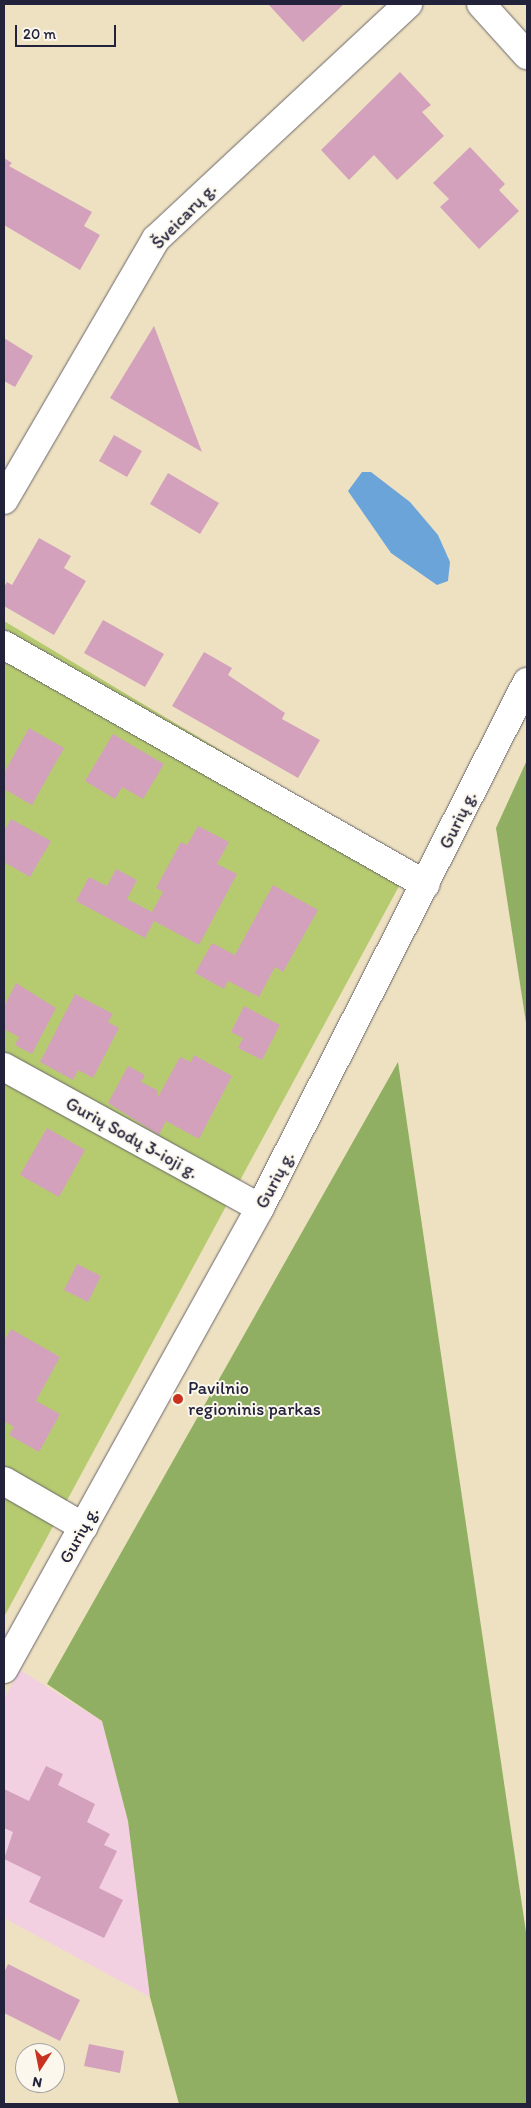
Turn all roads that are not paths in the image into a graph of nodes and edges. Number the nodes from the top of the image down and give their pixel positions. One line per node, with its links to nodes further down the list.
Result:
1 (408, 4): 4 (street, Šveicarų g.)
2 (481, 4): 3 (street)
3 (527, 55)
4 (4, 500)
5 (4, 645): 7 (street)
6 (527, 682): 7 (street, Gurių g.)
7 (426, 885): 9 (street, Gurių g.)
8 (4, 1067): 9 (street, Gurių Sodų 3-ioji g.)
9 (260, 1208): 11 (street, Gurių g.)
10 (4, 1481): 11 (street)
11 (84, 1527): 12 (street, Gurių g.)
12 (4, 1669)

